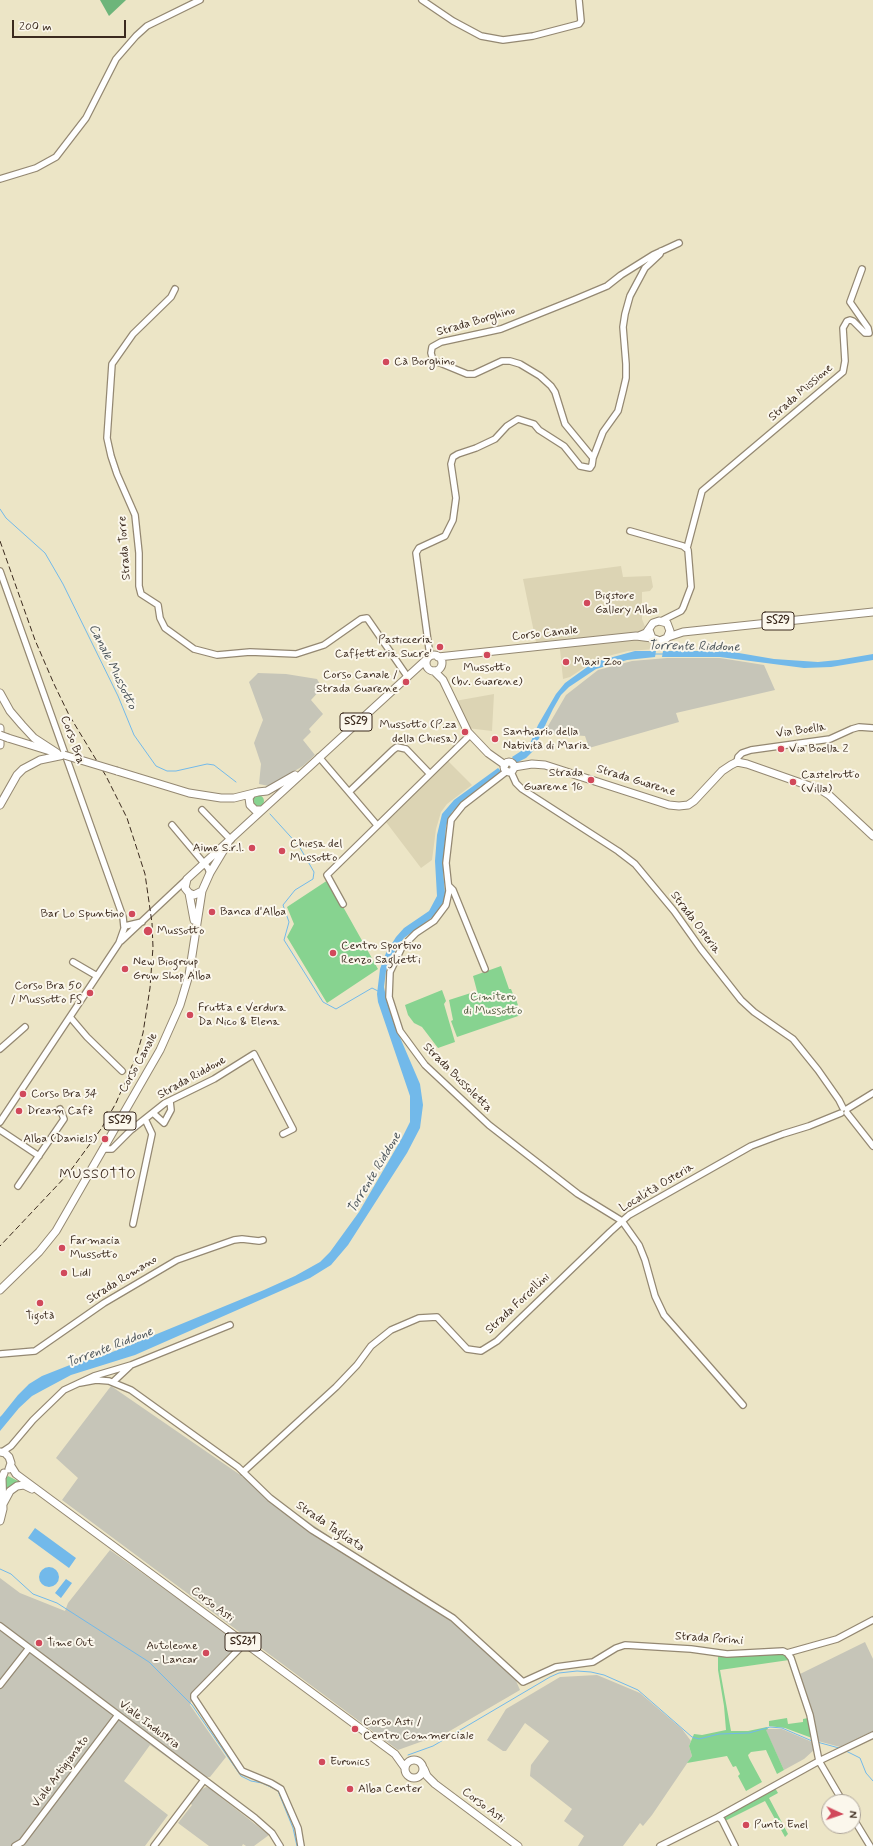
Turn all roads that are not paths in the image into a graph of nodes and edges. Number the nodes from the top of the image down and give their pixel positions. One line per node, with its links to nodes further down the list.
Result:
1 (200, 0): 4 (street)
2 (422, 0): 3 (street)
3 (579, 0)
4 (0, 179)
5 (679, 243): 6 (street, Strada Borghino)
6 (661, 250): 9 (street); 9 (street, Strada Borghino)
7 (862, 269): 11 (street, Strada Missione)
8 (175, 290): 27 (street, Strada Torre)
9 (593, 458): 23 (street)
10 (630, 531): 11 (street)
11 (687, 548): 14 (street, Strada Missione)
12 (0, 571): 63 (street, Corso Bra)
13 (873, 612): 18 (main road, Corso Canale / SS29)
14 (672, 615): 15 (street, Strada Missione); 16 (street, Strada Missione)
15 (661, 621): 16 (main road, Corso Canale); 17 (main road, Corso Canale)
16 (669, 627): 18 (main road, Corso Canale / SS29); 20 (main road)
17 (649, 630): 19 (main road, Corso Canale); 21 (main road)
18 (683, 632): 20 (main road, Corso Canale / SS29)
19 (636, 636): 21 (main road, Corso Canale); 22 (main road, Corso Canale)
20 (668, 637): 21 (main road, Corso Canale)
21 (652, 638)
22 (456, 655): 24 (main road, Corso Canale); 25 (main road, Corso Canale)
23 (429, 657): 24 (main road, Corso Canale); 26 (main road); 27 (main road, Corso Canale)
24 (438, 657): 25 (main road)
25 (441, 665): 26 (main road, Corso Canale); 28 (main road)
26 (431, 670): 27 (main road, Corso Canale); 28 (main road)
27 (407, 676): 36 (main road, Corso Canale / SS29)
28 (443, 680): 32 (main road)
29 (0, 693): 35 (main road)
30 (0, 728): 34 (main road)
31 (873, 728): 37 (street, Via Boella)
32 (470, 735): 39 (main road); 40 (street)
33 (0, 736): 35 (main road, bridge)
34 (0, 745)
35 (59, 755): 44 (main road, bridge); 45 (main road)
36 (319, 757): 38 (main road, Corso Canale / SS29); 41 (street)
37 (737, 762): 39 (main road, Strada Guarene); 52 (main road)
38 (306, 769): 42 (main road, Corso Canale / SS29); 47 (main road, Corso Canale / SS29)
39 (509, 769): 57 (street, Strada Bussoletta); 74 (street, Strada Osteria)
40 (430, 774): 41 (street); 51 (street)
41 (350, 791): 51 (street)
42 (261, 792): 43 (main road); 47 (main road)
43 (252, 794): 44 (main road); 46 (main road)
44 (234, 798): 46 (main road)
45 (0, 805)
46 (250, 805): 47 (main road); 49 (main road)
47 (263, 808): 49 (main road, Corso Canale / SS29)
48 (202, 810): 53 (street)
49 (249, 822): 53 (main road, Corso Canale / SS29)
50 (172, 825): 54 (street)
51 (377, 825): 61 (street)
52 (873, 836)
53 (229, 841): 54 (main road, Corso Canale / SS29); 55 (main road, Corso Canale / SS29)
54 (203, 864): 55 (street); 56 (main road, Corso Canale / SS29)
55 (210, 873): 58 (main road, Corso Canale / SS29)
56 (190, 878): 58 (main road); 59 (street); 60 (main road)
57 (449, 886): 65 (street, Strada Bussoletta); 86 (street, Strada Bussoletta)
58 (203, 889): 60 (main road); 62 (main road, Corso Canale / SS29)
59 (176, 890): 60 (street); 63 (street)
60 (188, 892): 62 (main road, Corso Canale / SS29)
61 (343, 904)
62 (196, 912): 77 (main road, Corso Canale / SS29)
63 (128, 928): 66 (street)
64 (73, 962): 66 (street)
65 (486, 969)
66 (97, 976): 67 (street)
67 (70, 1017): 70 (street); 78 (street)
68 (26, 1027): 69 (street)
69 (0, 1049)
70 (122, 1071)
71 (873, 1093): 74 (street, Località Osteria)
72 (170, 1101): 75 (street, Strada Riddone); 75 (street); 81 (street, Strada Riddone)
73 (60, 1109): 84 (street)
74 (844, 1111): 82 (street); 86 (street, Località Osteria)
75 (152, 1113): 76 (street, Strada Riddone)
76 (146, 1119): 80 (street, Strada Riddone); 87 (street)
77 (120, 1120): 80 (street); 83 (main road, Corso Canale / SS29)
78 (0, 1122)
79 (0, 1130): 84 (street)
80 (131, 1130): 83 (street, Strada Riddone)
81 (283, 1134)
82 (873, 1146)
83 (103, 1149): 89 (main road, Corso Canale / SS29)
84 (39, 1156): 85 (street)
85 (18, 1186)
86 (622, 1221): 98 (street, Località Osteria); 103 (street, Strada Forcellini)
87 (133, 1224)
88 (263, 1240): 91 (street, Strada Romano)
89 (0, 1290)
90 (230, 1325): 92 (street, Strada Tagliata)
91 (0, 1354)
92 (132, 1365): 93 (street, Strada Tagliata); 94 (street, Strada Tagliata)
93 (111, 1371): 95 (street); 96 (street, Strada Tagliata)
94 (124, 1371): 95 (street, Strada Tagliata); 97 (street)
95 (111, 1382): 96 (street, Strada Tagliata); 97 (street, Strada Tagliata)
96 (80, 1383): 99 (street, Strada Tagliata)
97 (126, 1387): 103 (street, Strada Tagliata)
98 (743, 1406)
99 (11, 1446): 100 (street, Strada Tagliata); 101 (street, Strada Tagliata)
100 (1, 1452): 101 (main road)
101 (9, 1456): 102 (main road, SS231)
102 (11, 1466): 104 (main road); 105 (main road, SS231)
103 (243, 1472): 114 (street, Strada Tagliata)
104 (3, 1473): 105 (main road, SS231); 106 (main road)
105 (16, 1474): 108 (main road, Corso Asti / SS231)
106 (1, 1503): 107 (main road); 108 (main road)
107 (0, 1522)
108 (91, 1529): 111 (main road, Corso Asti / SS231)
109 (873, 1620): 113 (street, Strada Porini)
110 (0, 1626): 112 (street, Viale Industria)
111 (245, 1643): 118 (main road, Corso Asti / SS231); 133 (street)
112 (29, 1648): 115 (street); 116 (street, Viale Industria)
113 (787, 1653): 114 (street, Strada Porini); 120 (street)
114 (523, 1682)
115 (0, 1685)
116 (118, 1715): 124 (street, Viale Industria); 129 (street, Viale Artigianato)
117 (873, 1735): 120 (street)
118 (395, 1754): 119 (main road, Corso Asti / SS231); 121 (main road, Corso Asti / SS231)
119 (410, 1761): 121 (main road); 122 (main road, SS231)
120 (819, 1761): 126 (street); 127 (street)
121 (405, 1768): 123 (main road, SS231)
122 (424, 1769): 123 (main road); 125 (main road, Corso Asti / SS231)
123 (419, 1777): 125 (main road, Corso Asti / SS231)
124 (204, 1780): 131 (street); 132 (street, Viale Industria)
125 (435, 1784): 134 (main road, Corso Asti / SS231)
126 (838, 1794)
127 (718, 1816): 135 (street); 136 (street)
128 (861, 1831): 137 (street)
129 (22, 1844): 130 (street)
130 (13, 1846)
131 (154, 1846)
132 (280, 1846)
133 (301, 1846)
134 (518, 1846)
135 (660, 1846)
136 (735, 1846)
137 (870, 1846)

